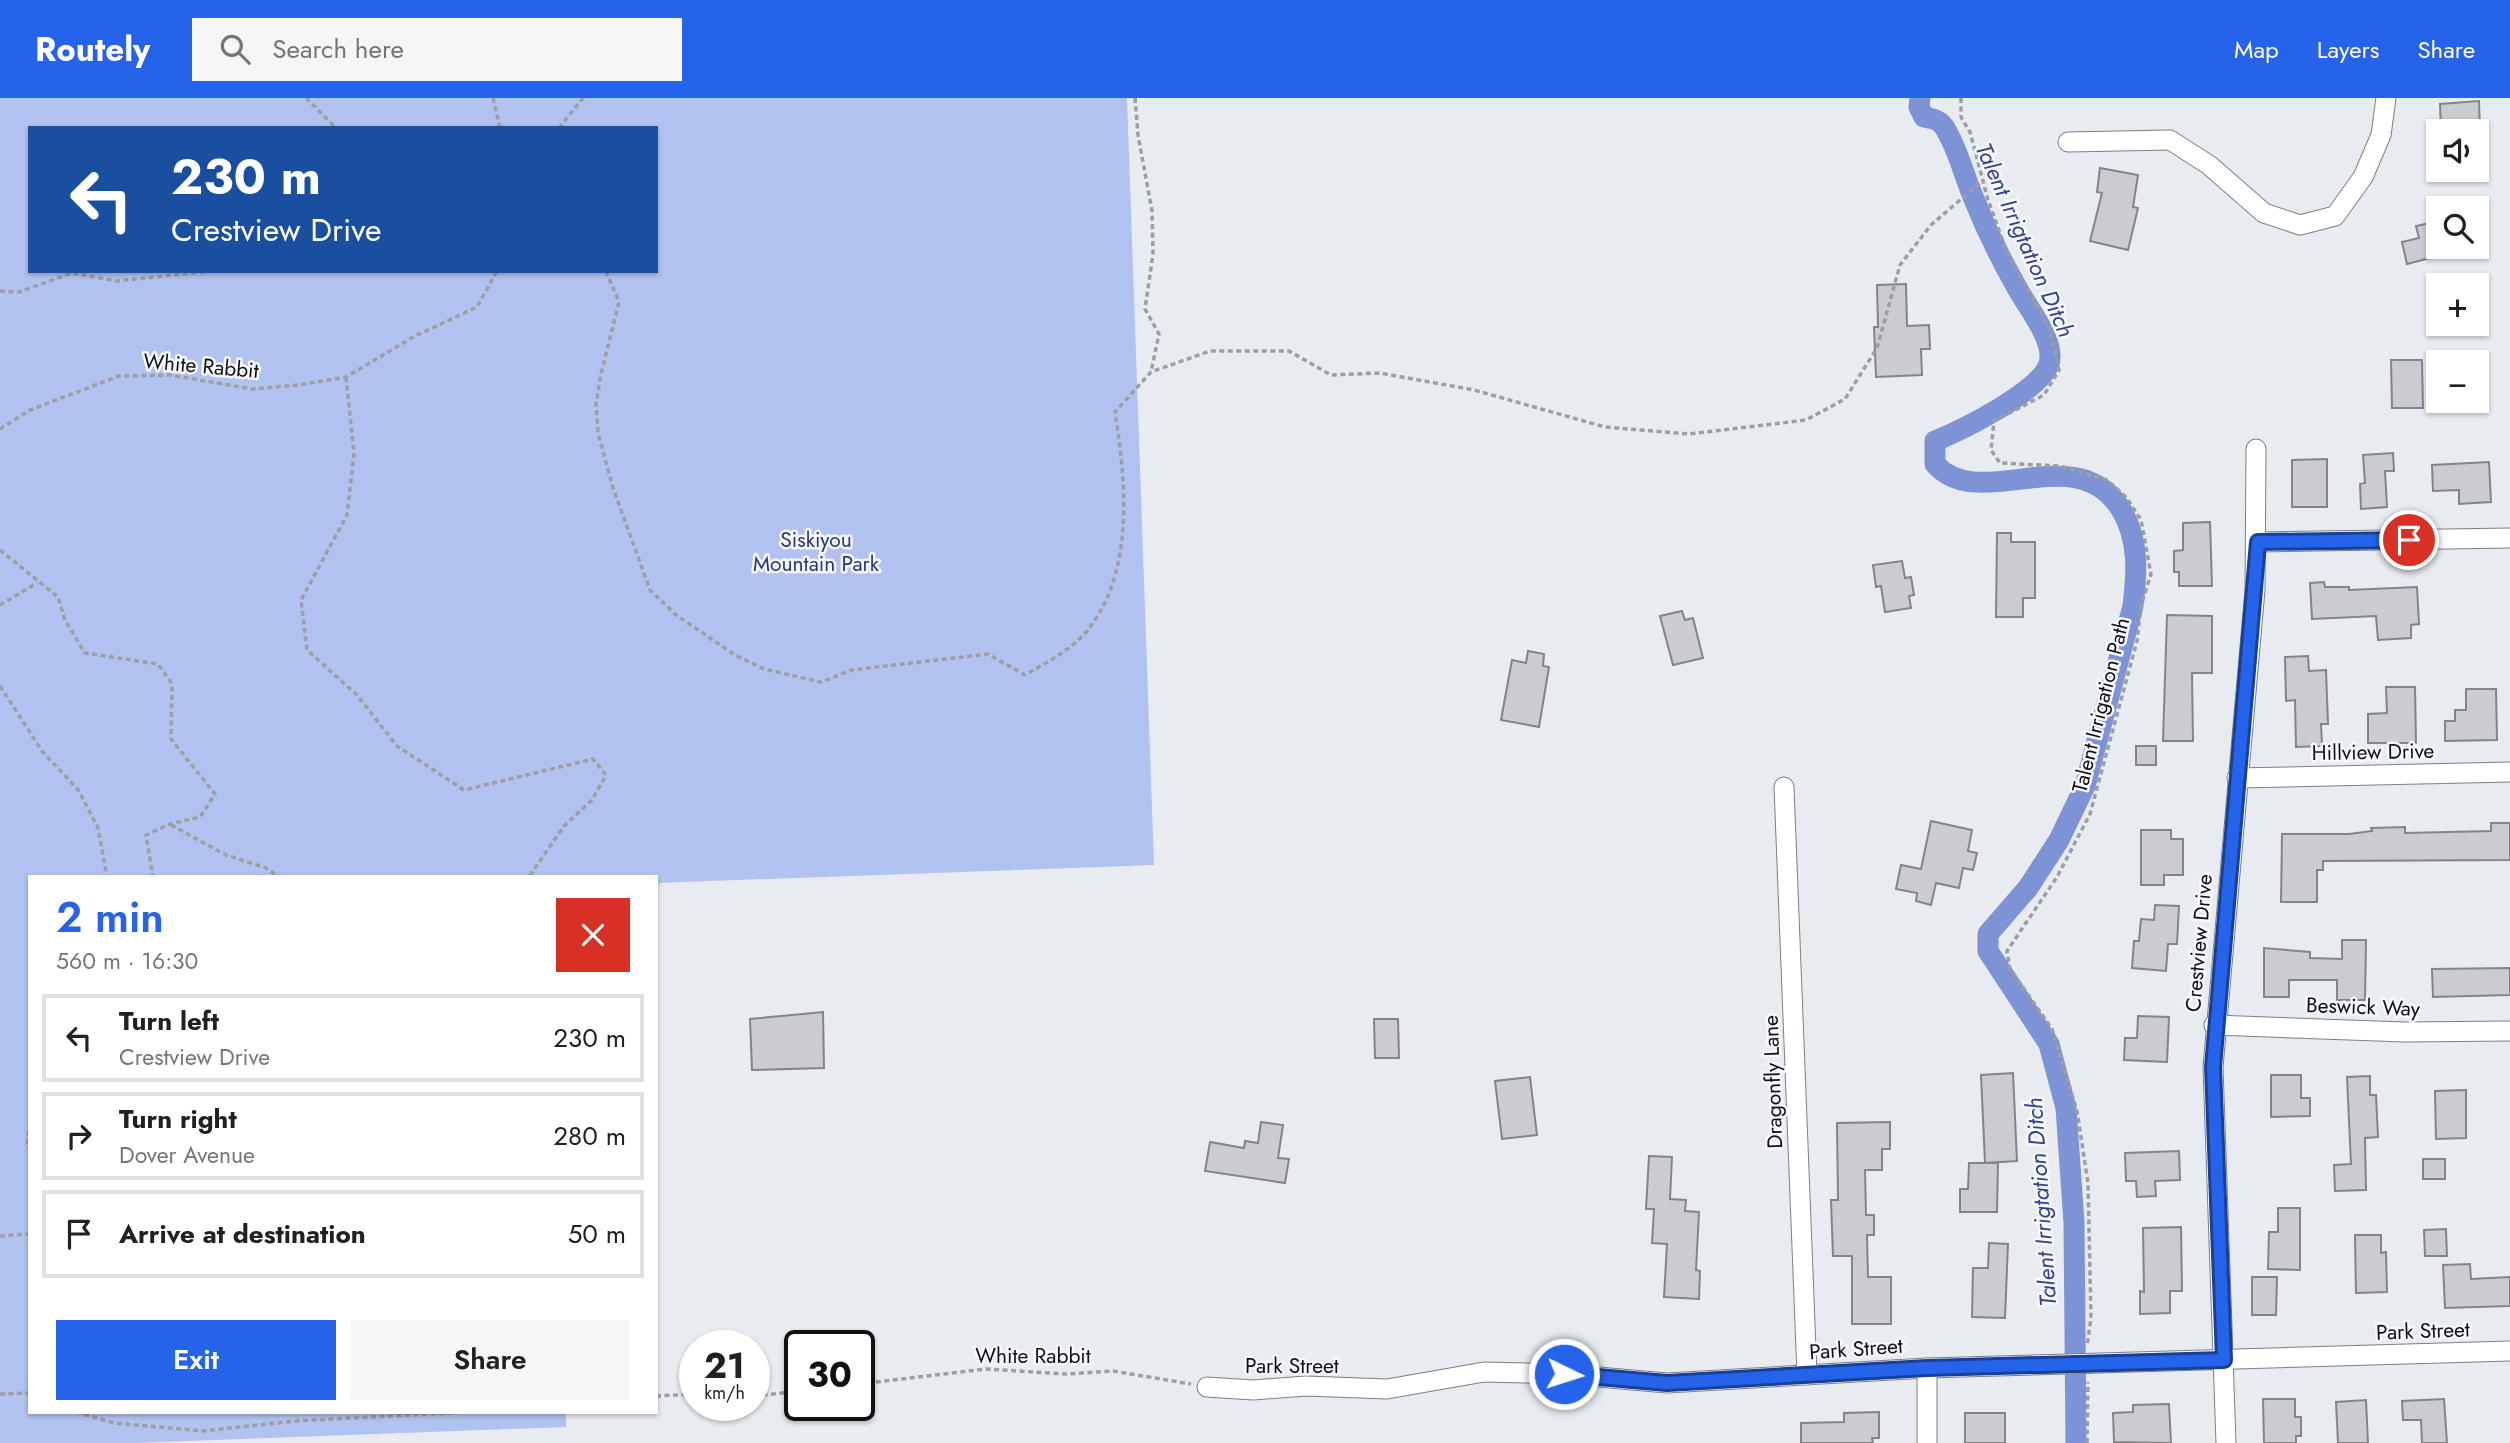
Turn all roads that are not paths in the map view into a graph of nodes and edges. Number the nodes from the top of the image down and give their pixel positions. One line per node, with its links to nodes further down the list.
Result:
1 (2386, 98): 2 (street)
2 (2068, 142)
3 (2256, 449): 5 (street, Crestview Drive)
4 (2510, 538): 5 (street)
5 (2258, 542): 7 (street, Crestview Drive)
6 (2510, 772): 7 (street, Hillview Drive)
7 (2237, 778): 9 (street, Crestview Drive)
8 (1784, 787): 14 (street, Dragonfly Lane)
9 (2214, 1025): 10 (street, Beswick Way); 12 (street, Crestview Drive)
10 (2510, 1031)
11 (2510, 1351): 12 (street, Park Street)
12 (2224, 1360): 13 (street, Park Street); 17 (street, Crestview Drive)
13 (1927, 1368): 14 (street, Park Street); 16 (street)
14 (1807, 1375): 15 (street, Park Street)
15 (1207, 1387)
16 (1927, 1443)
17 (2226, 1443)

